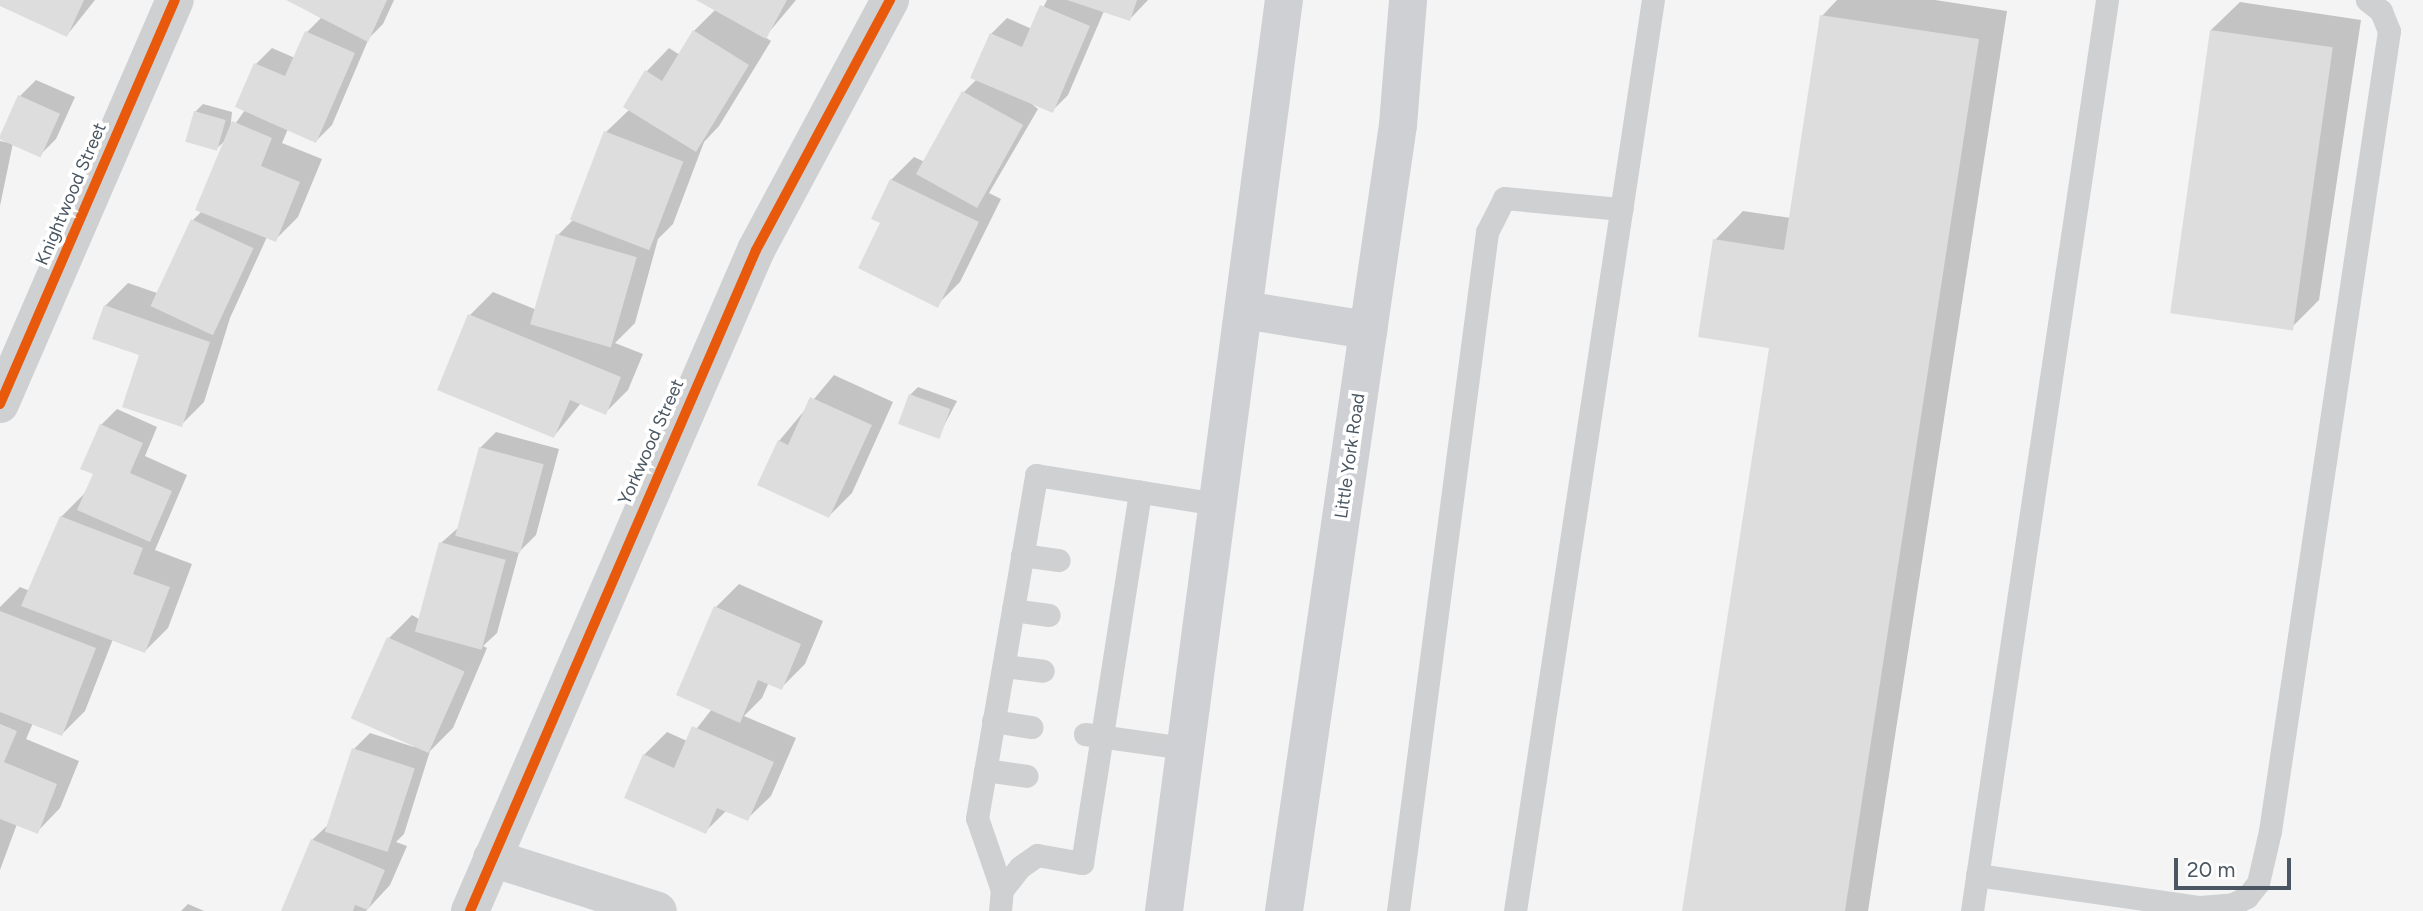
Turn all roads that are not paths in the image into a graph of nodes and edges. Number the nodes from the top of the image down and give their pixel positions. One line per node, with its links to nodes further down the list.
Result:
1 (175, 0): 11 (street, Knightwood Street)
2 (890, 0): 27 (street, Yorkwood Street)
3 (1284, 0): 9 (main road)
4 (1408, 0): 10 (main road, Little York Road)
5 (1653, 0): 8 (lane)
6 (2108, 0): 28 (lane)
7 (2367, 0): 28 (lane)
8 (1621, 209): 34 (lane); 35 (lane)
9 (1244, 310): 10 (main road); 14 (main road)
10 (1368, 330): 33 (main road, Little York Road)
11 (8, 362): 12 (street, Knightwood Street)
12 (0, 404)
13 (1140, 491): 14 (lane); 15 (lane); 23 (lane)
14 (1219, 504): 24 (main road)
15 (1022, 555): 16 (lane); 17 (lane)
16 (1059, 560)
17 (1013, 610): 18 (lane); 19 (lane)
18 (1049, 615)
19 (1003, 666): 20 (lane); 21 (lane)
20 (1043, 671)
21 (993, 721): 22 (lane); 25 (lane)
22 (1032, 727)
23 (1094, 735): 24 (lane); 29 (lane)
24 (1185, 748): 32 (main road)
25 (985, 770): 26 (lane); 29 (lane)
26 (1027, 776)
27 (492, 858): 30 (street, Yorkwood Street); 31 (street)
28 (1977, 875): 36 (lane)
29 (1001, 901)
30 (470, 911)
31 (658, 911)
32 (1164, 911)
33 (1284, 911)
34 (1398, 911)
35 (1515, 911)
36 (1972, 911)

